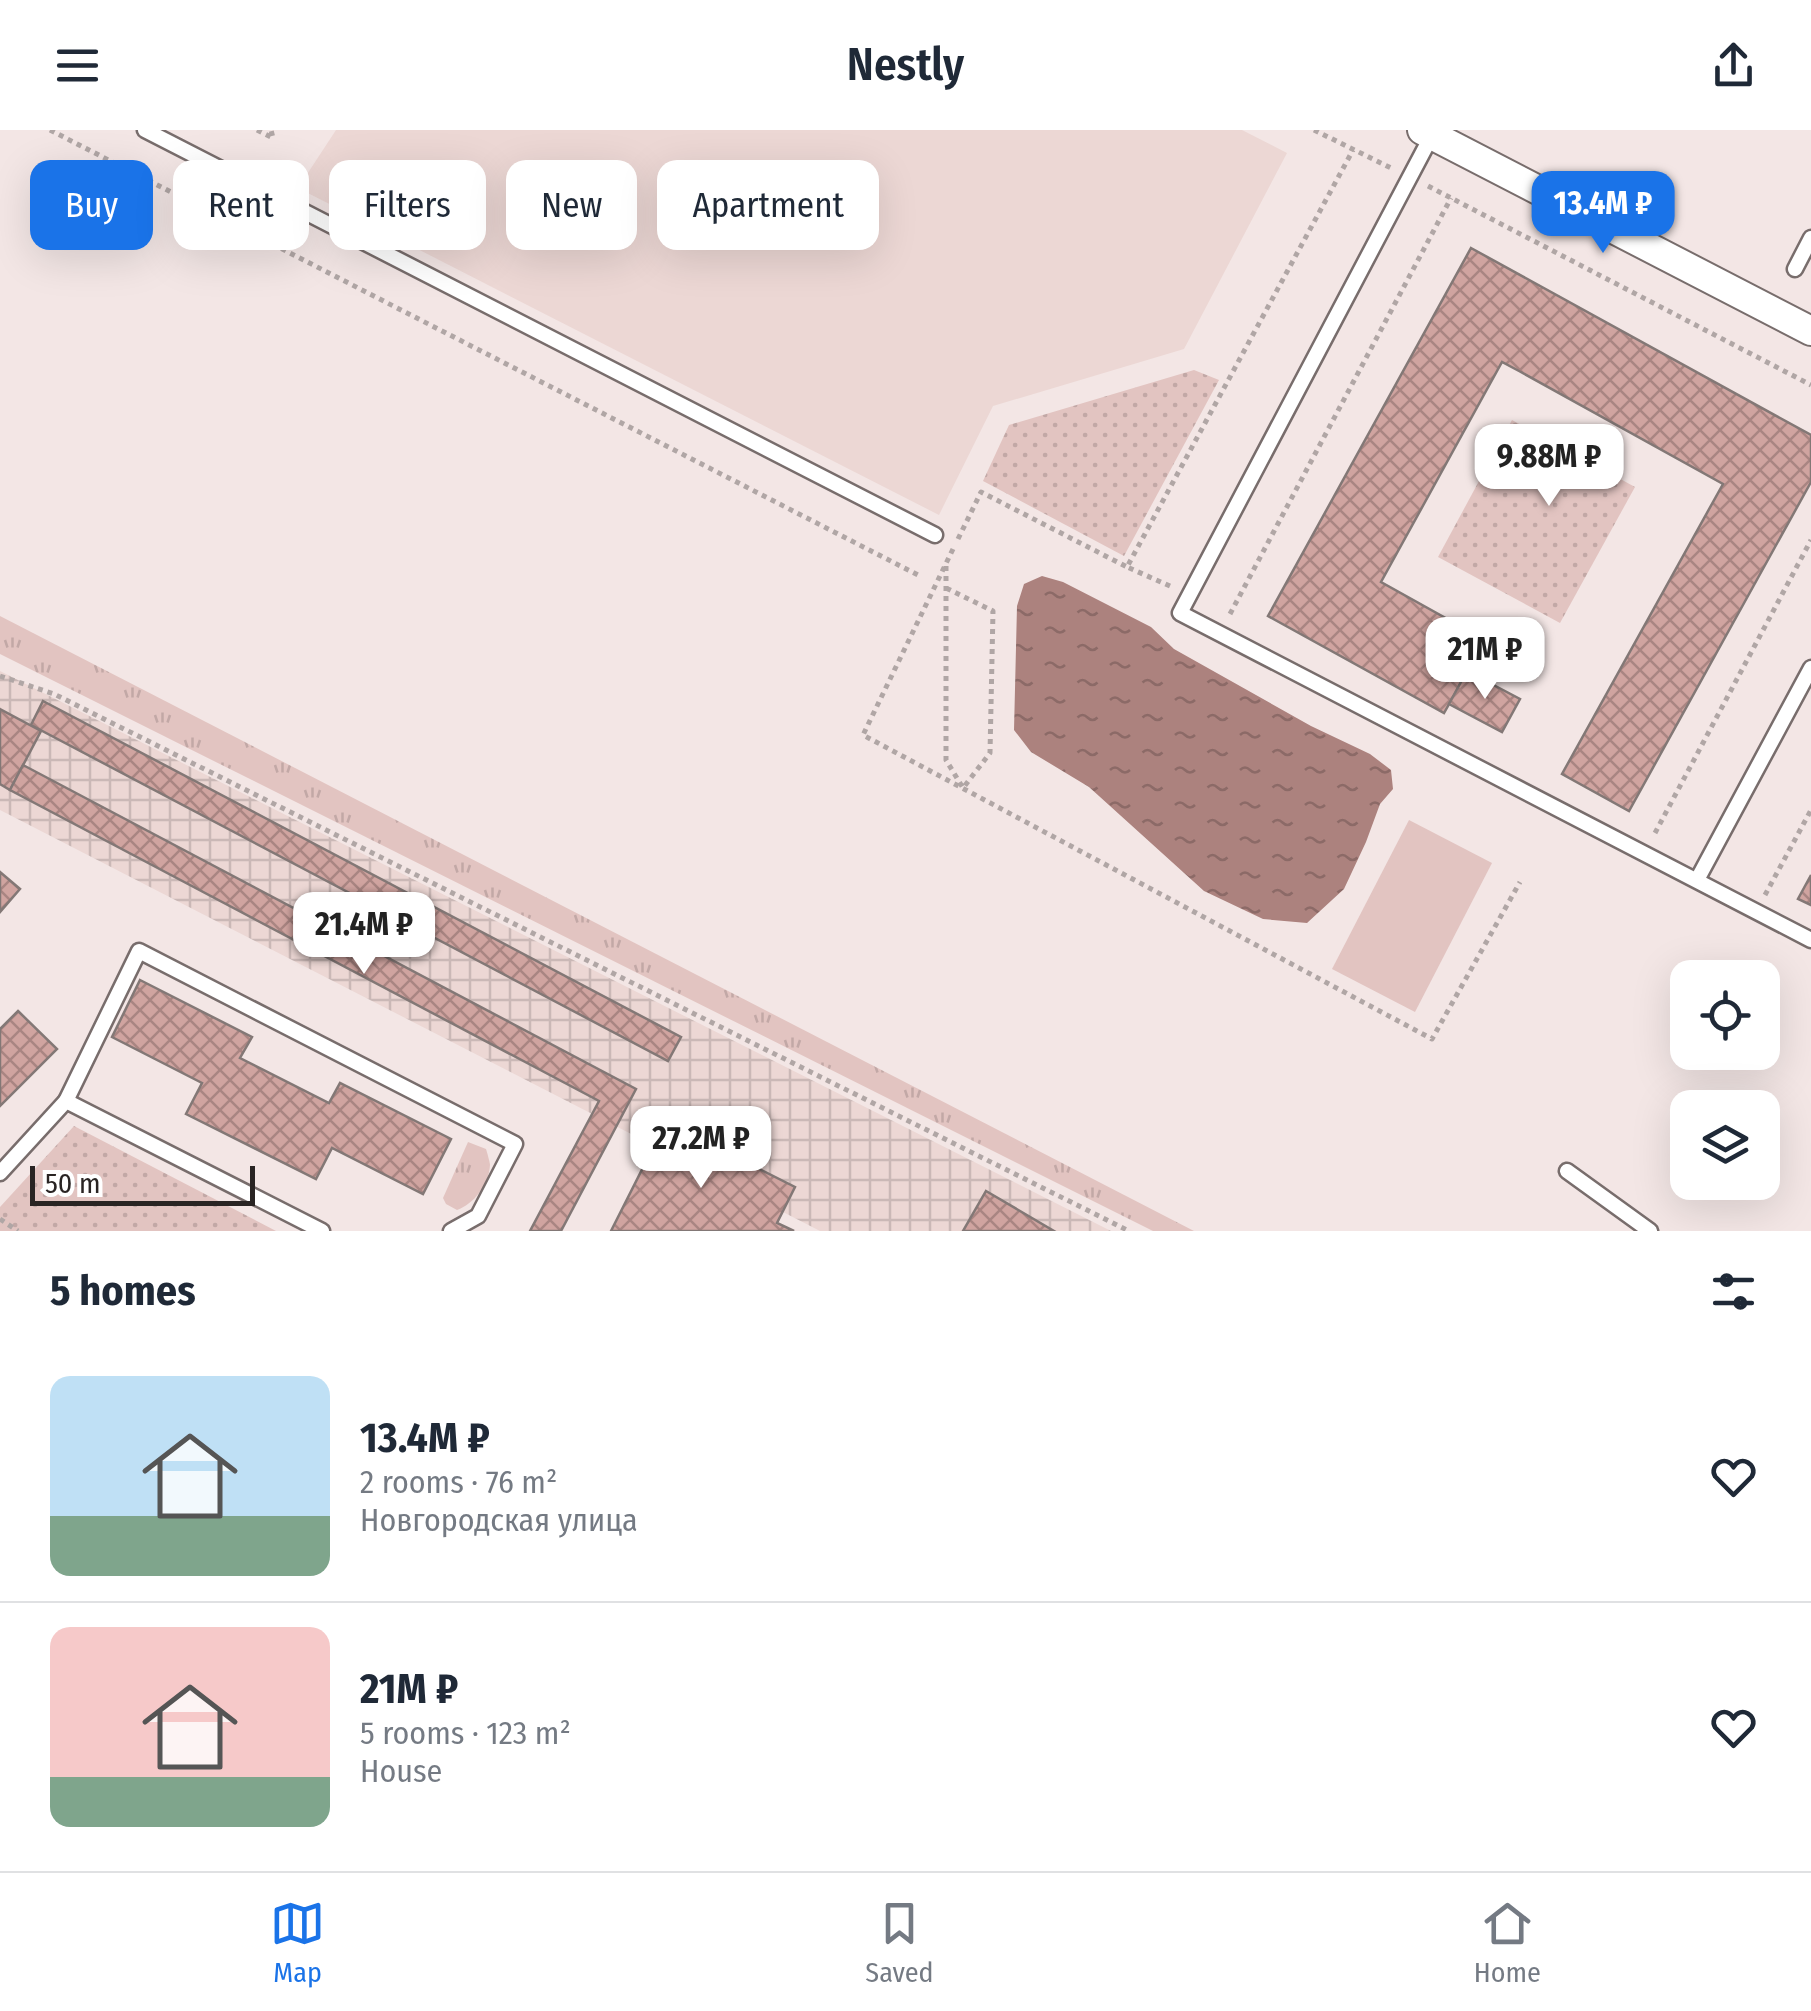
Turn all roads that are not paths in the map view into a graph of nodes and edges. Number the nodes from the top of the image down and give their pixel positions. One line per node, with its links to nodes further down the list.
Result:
1 (145, 130): 6 (lane)
2 (1427, 133): 5 (street); 8 (lane)
3 (1811, 238): 4 (lane)
4 (1796, 270)
5 (1811, 331)
6 (935, 535)
7 (1811, 668): 8 (lane)
8 (1697, 880): 9 (lane)
9 (1811, 940)
10 (66, 1101): 12 (lane); 13 (lane); 14 (lane)
11 (1567, 1171): 15 (lane)
12 (0, 1173)
13 (322, 1231)
14 (451, 1231)
15 (1650, 1231)

